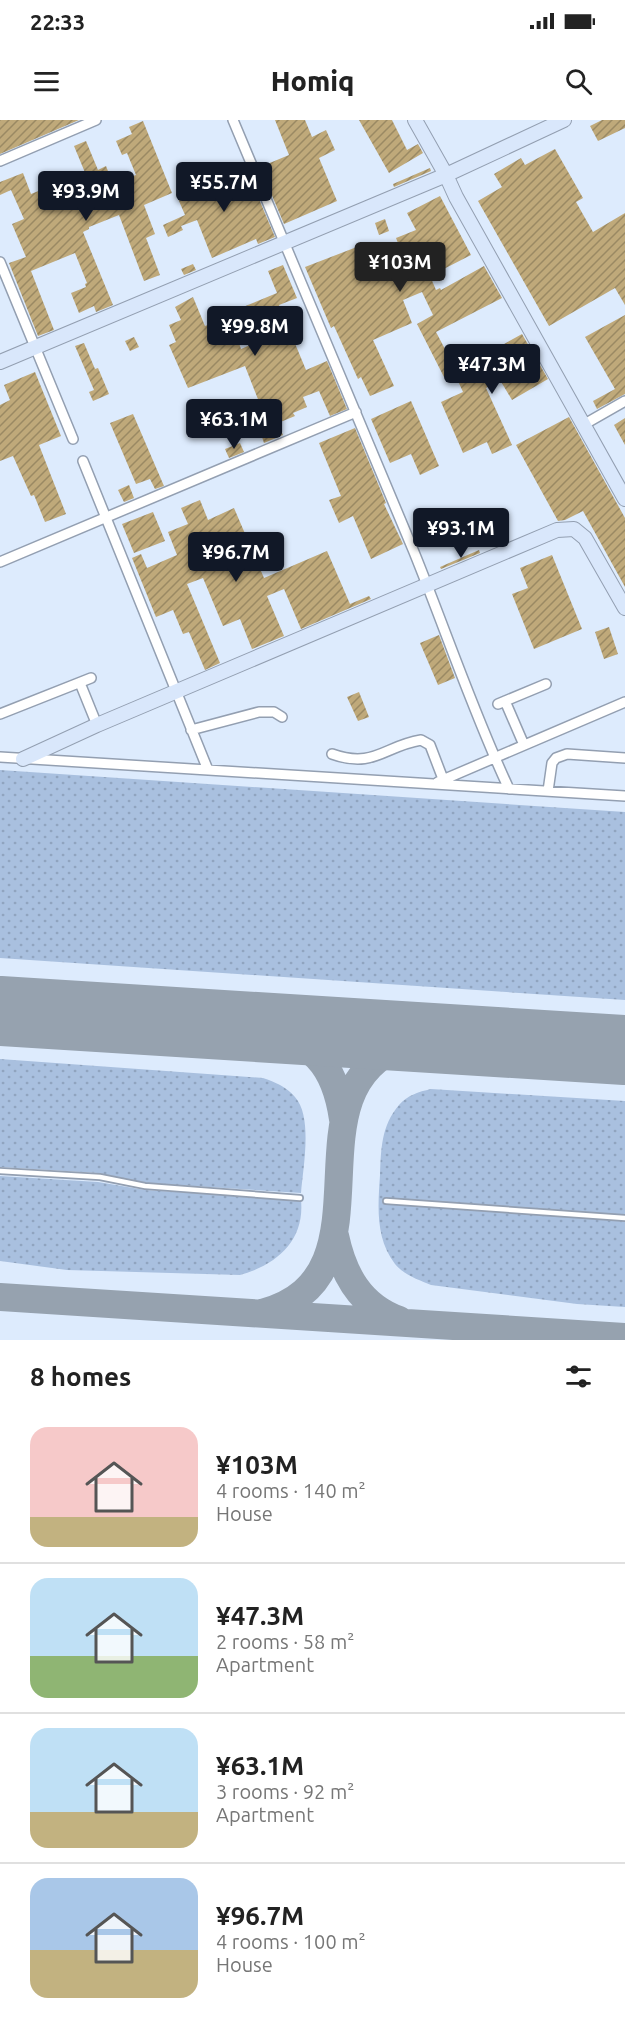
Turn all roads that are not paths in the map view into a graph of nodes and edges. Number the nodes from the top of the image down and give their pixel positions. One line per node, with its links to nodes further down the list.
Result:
1 (96, 120): 5 (street)
2 (233, 120): 7 (street)
3 (415, 120): 6 (street)
4 (564, 120): 6 (street)
5 (0, 161)
6 (446, 176): 7 (street); 13 (street)
7 (284, 242): 9 (street); 12 (street)
8 (0, 262): 9 (street)
9 (35, 347): 10 (street); 14 (street)
10 (0, 362)
11 (625, 401): 13 (street)
12 (356, 412): 17 (street); 19 (street)
13 (583, 425): 16 (street)
14 (73, 439)
15 (83, 461): 17 (street)
16 (625, 499)
17 (105, 517): 18 (street); 24 (street)
18 (0, 562)
19 (427, 585): 20 (street); 24 (street); 33 (street)
20 (625, 608)
21 (91, 678): 22 (street)
22 (80, 682): 26 (street); 28 (street)
23 (546, 684): 30 (street)
24 (176, 692): 28 (street); 29 (street)
25 (625, 702): 30 (street)
26 (0, 714)
27 (282, 717): 29 (street)
28 (97, 725): 35 (street)
29 (191, 730): 36 (street)
30 (525, 745): 33 (street)
31 (332, 754): 37 (street)
32 (0, 757): 35 (street)
33 (494, 757): 37 (street); 38 (street)
34 (625, 758): 39 (street)
35 (23, 759): 36 (street)
36 (208, 770): 37 (street)
37 (440, 781): 38 (street)
38 (509, 789): 39 (street)
39 (548, 791): 40 (street)
40 (625, 796)
41 (0, 1171): 42 (lane)
42 (300, 1198)
43 (386, 1201): 44 (lane)
44 (625, 1218)

